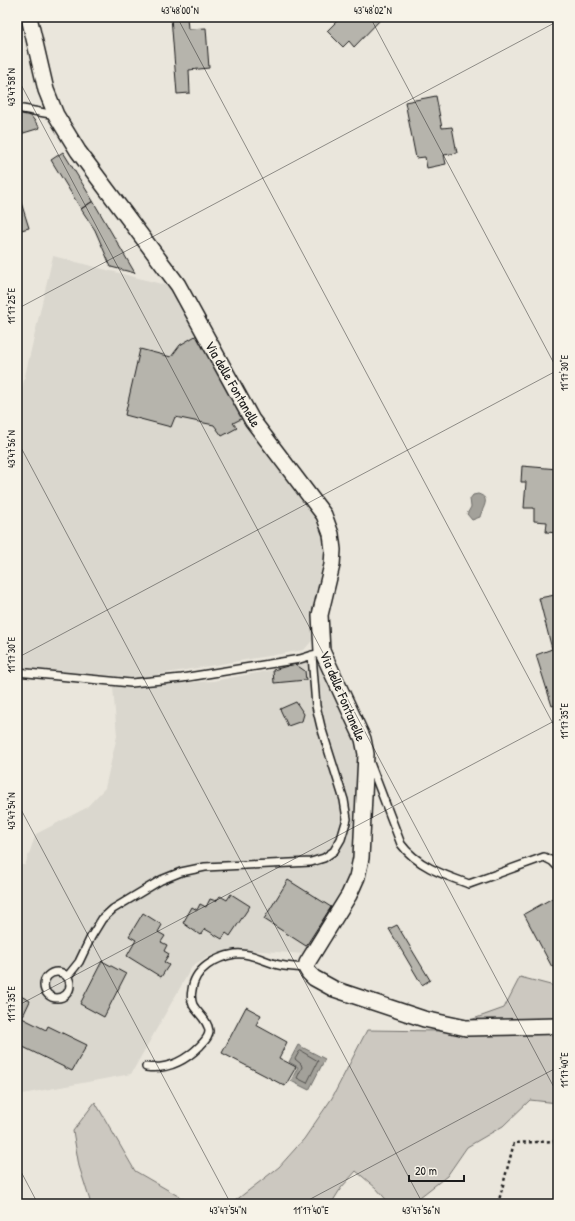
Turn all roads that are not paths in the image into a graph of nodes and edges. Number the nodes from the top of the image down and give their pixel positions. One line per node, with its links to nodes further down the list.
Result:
1 (29, 17): 3 (street, Via delle Fontanelle)
2 (17, 108): 3 (lane)
3 (56, 115): 4 (street, Via delle Fontanelle)
4 (317, 653): 5 (lane); 6 (street, Via delle Fontanelle); 9 (lane)
5 (17, 672)
6 (366, 754): 7 (lane); 8 (street, Via delle Fontanelle)
7 (558, 866)
8 (306, 968): 10 (street); 11 (lane)
9 (67, 976)
10 (558, 1026)
11 (146, 1066)

